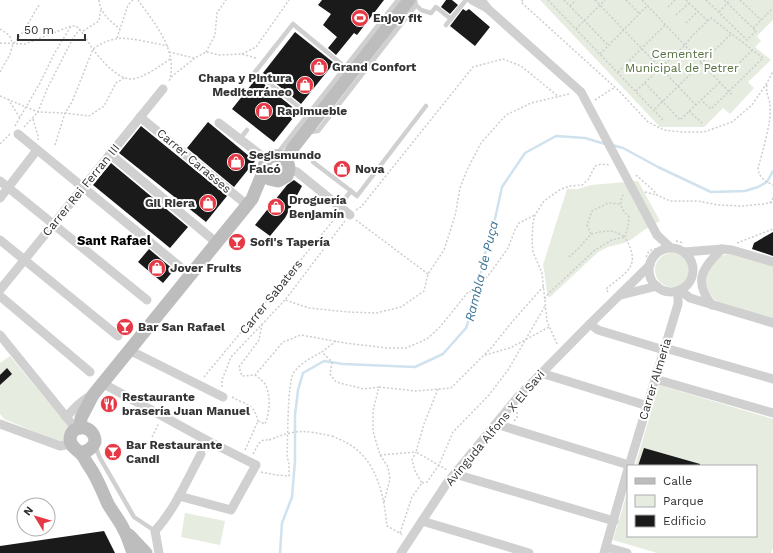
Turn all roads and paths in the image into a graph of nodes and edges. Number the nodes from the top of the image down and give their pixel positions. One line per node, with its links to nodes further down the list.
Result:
1 (99, 0): 32 (path)
2 (132, 0): 50 (path)
3 (138, 0): 60 (path)
4 (226, 0): 65 (path)
5 (290, 0): 66 (path)
6 (398, 0): 72 (lane)
7 (466, 0): 39 (lane)
8 (472, 0): 34 (street)
9 (481, 0): 34 (street)
10 (548, 0): 51 (path)
11 (564, 0): 30 (path)
12 (576, 0): 30 (path)
13 (595, 0): 27 (path)
14 (605, 0): 27 (path)
15 (626, 0): 37 (path)
16 (642, 0): 28 (path)
17 (675, 0): 31 (path)
18 (686, 0): 25 (path)
19 (706, 0): 36 (path)
20 (724, 0): 26 (path)
21 (730, 0): 26 (path)
22 (740, 0): 40 (path)
23 (522, 1): 84 (path)
24 (414, 2): 39 (lane); 117 (street)
25 (689, 3): 35 (path); 38 (path)
26 (727, 3): 36 (path); 47 (path)
27 (600, 5): 41 (path); 52 (path)
28 (648, 5): 37 (path); 44 (path)
29 (39, 6): 57 (path)
30 (570, 6): 41 (path)
31 (668, 7)
32 (101, 8): 50 (path); 53 (path)
33 (773, 8): 40 (path)
34 (488, 9): 88 (street)
35 (698, 11): 42 (path); 43 (path)
36 (719, 12): 47 (path)
37 (639, 14): 52 (path)
38 (676, 16)
39 (451, 19): 45 (lane)
40 (761, 20): 47 (path)
41 (584, 21): 51 (path); 58 (path)
42 (708, 21): 54 (path); 59 (path)
43 (686, 23)
44 (666, 24): 59 (path); 61 (path)
45 (446, 25)
46 (71, 26): 49 (path); 57 (path); 98 (path)
47 (753, 28)
48 (0, 29): 57 (path)
49 (80, 29): 53 (path); 101 (path)
50 (120, 29): 55 (path)
51 (576, 29): 67 (path)
52 (624, 30): 58 (path); 61 (path)
53 (82, 31): 62 (path)
54 (732, 33): 63 (path); 71 (path)
55 (117, 38): 60 (path); 62 (path)
56 (0, 43): 57 (path)
57 (13, 44): 76 (path)
58 (608, 45): 67 (path)
59 (685, 45): 71 (path); 73 (path)
60 (168, 46): 64 (path)
61 (642, 48): 73 (path); 77 (path)
62 (93, 49): 79 (path); 102 (path)
63 (752, 50): 74 (path); 87 (path)
64 (169, 52): 68 (path); 70 (path)
65 (206, 52): 66 (path); 68 (path)
66 (242, 54): 69 (path)
67 (600, 54): 77 (path)
68 (195, 58): 78 (path)
69 (256, 58)
70 (170, 59): 78 (path); 79 (path)
71 (702, 63): 80 (path); 83 (path)
72 (345, 67): 103 (lane); 103 (lane)
73 (660, 68): 81 (path); 83 (path)
74 (731, 71)
75 (773, 71): 82 (path)
76 (0, 72)
77 (618, 72): 86 (path)
78 (171, 77): 85 (path)
79 (124, 78): 102 (path)
80 (720, 82): 87 (path); 93 (path)
81 (645, 83): 86 (path); 94 (path)
82 (767, 83): 84 (path); 123 (path)
83 (678, 86): 94 (path); 96 (path)
84 (615, 87): 95 (path)
85 (163, 89): 104 (street, Carrer Rei Ferran III)
86 (636, 91): 99 (path)
87 (729, 91): 89 (path); 93 (path)
88 (581, 92): 91 (path); 95 (street, bridge)
89 (732, 95)
90 (0, 96): 92 (path)
91 (559, 97): 136 (path); 154 (path)
92 (8, 100): 98 (path); 105 (path)
93 (701, 100): 96 (path)
94 (663, 101): 99 (path); 100 (path)
95 (588, 105): 141 (street, bridge)
96 (696, 105): 100 (path)
97 (426, 106): 126 (lane)
98 (27, 107): 101 (path); 105 (path)
99 (654, 110): 107 (path)
100 (689, 111): 109 (path)
101 (38, 112): 102 (path); 106 (path)
102 (65, 113): 114 (path)
103 (308, 114): 117 (lane)
104 (140, 117): 116 (street, Carrer Rei Ferran III); 132 (street, Carrer Carasses)
105 (20, 118): 111 (path)
106 (32, 118): 111 (path); 115 (path)
107 (663, 120)
108 (219, 122): 112 (street)
109 (702, 123)
110 (247, 130): 112 (lane)
111 (14, 133): 113 (path); 115 (street)
112 (240, 139): 117 (street)
113 (0, 144)
114 (55, 145)
115 (37, 150): 124 (street); 125 (street)
116 (110, 154): 124 (street, Carrer Rei Ferran III); 144 (street)
117 (279, 160): 122 (street); 122 (street); 132 (street); 136 (street)
118 (313, 162): 126 (lane)
119 (614, 166): 137 (path)
120 (632, 173): 129 (path)
121 (0, 181): 125 (street)
122 (278, 181): 132 (street)
123 (773, 185)
124 (83, 187): 138 (street, Carrer Rei Ferran III); 155 (street)
125 (8, 188): 130 (street); 138 (street)
126 (351, 191): 136 (lane)
127 (625, 192): 135 (path)
128 (644, 192): 129 (path)
129 (657, 196): 134 (path)
130 (0, 198)
131 (773, 198): 134 (path)
132 (250, 202): 144 (street)
133 (773, 202): 134 (path)
134 (770, 203)
135 (620, 204): 140 (path); 142 (path)
136 (344, 210): 154 (path); 165 (path); 188 (path, Carrer Sabaters)
137 (534, 214): 156 (path); 175 (path)
138 (53, 224): 151 (street, Carrer Rei Ferran III); 164 (street)
139 (773, 229): 145 (path)
140 (591, 234): 142 (path); 150 (path)
141 (657, 235): 146 (street); 149 (street)
142 (625, 237): 160 (path); 163 (path)
143 (0, 240): 151 (street)
144 (217, 243): 155 (street)
145 (736, 243)
146 (671, 248): 148 (street); 149 (street)
147 (722, 249): 148 (street); 152 (street); 167 (street)
148 (684, 252): 159 (street)
149 (658, 253): 153 (street)
150 (569, 257)
151 (24, 260): 158 (street, Carrer Rei Ferran III); 174 (street)
152 (773, 262)
153 (650, 265): 157 (street); 160 (street, Avinguda Alfons X El Savi)
154 (428, 274): 165 (path)
155 (190, 275): 179 (street)
156 (544, 286): 163 (path); 181 (path)
157 (657, 286): 159 (street); 160 (street)
158 (0, 290)
159 (679, 290): 162 (street); 166 (street, Carrer Almeria)
160 (613, 295): 171 (street, Avinguda Alfons X El Savi)
161 (0, 296): 182 (street)
162 (690, 298): 166 (street); 167 (street)
163 (545, 299): 168 (path)
164 (147, 300)
165 (285, 300): 170 (path)
166 (678, 304): 178 (street, Carrer Almeria)
167 (712, 305): 169 (street)
168 (545, 306): 172 (path); 176 (path)
169 (773, 323)
170 (262, 324): 184 (path); 191 (path)
171 (590, 324): 178 (street); 183 (street, Avinguda Alfons X El Savi)
172 (549, 327): 176 (path); 177 (path)
173 (0, 335): 196 (street)
174 (118, 336)
175 (336, 341): 180 (path); 184 (path)
176 (524, 342): 181 (path); 207 (path)
177 (557, 344)
178 (664, 349): 185 (street, Carrer Almeria); 186 (street)
179 (129, 350): 187 (street); 188 (street)
180 (322, 352): 189 (path); 210 (path)
181 (484, 356): 190 (path)
182 (90, 372)
183 (541, 373): 193 (street); 199 (street, Avinguda Alfons X El Savi)
184 (256, 375): 197 (path)
185 (655, 379): 193 (street, Carrer Almeria); 194 (street)
186 (773, 379)
187 (102, 383): 192 (street); 195 (street)
188 (198, 385): 191 (street)
189 (379, 387): 190 (path); 205 (path)
190 (438, 389): 203 (path)
191 (223, 397): 197 (path)
192 (91, 400): 196 (street); 200 (street)
193 (648, 406): 208 (street, Carrer Almeria)
194 (773, 413)
195 (163, 416): 201 (path); 206 (street)
196 (66, 417): 200 (street)
197 (258, 421): 206 (path)
198 (0, 424): 202 (street)
199 (496, 424): 209 (street); 211 (street, Avinguda Alfons X El Savi)
200 (81, 429): 202 (street); 202 (street)
201 (152, 437)
202 (83, 447): 218 (street); 219 (lane)
203 (416, 452): 205 (path); 207 (path); 213 (path)
204 (201, 454): 214 (street)
205 (380, 455): 215 (path)
206 (245, 460): 210 (street); 215 (path, bridge)
207 (439, 465): 211 (path); 213 (path)
208 (630, 465)
209 (627, 466)
210 (254, 469): 214 (street)
211 (455, 474): 216 (street, Avinguda Alfons X El Savi); 217 (street)
212 (627, 474): 217 (street, Carrer Almeria)
213 (422, 483): 220 (path)
214 (179, 496): 219 (street)
215 (384, 502): 220 (path)
216 (422, 521): 221 (street, Avinguda Alfons X El Savi); 227 (street)
217 (614, 521): 222 (street, Carrer Almeria)
218 (125, 530): 223 (street); 224 (street)
219 (155, 531): 225 (street)
220 (400, 533): 221 (path)
221 (409, 539): 226 (street, Avinguda Alfons X El Savi)
222 (605, 550): 228 (street)
223 (133, 553)
224 (146, 553)
225 (159, 553)
226 (401, 553)
227 (528, 553)
228 (627, 553)

